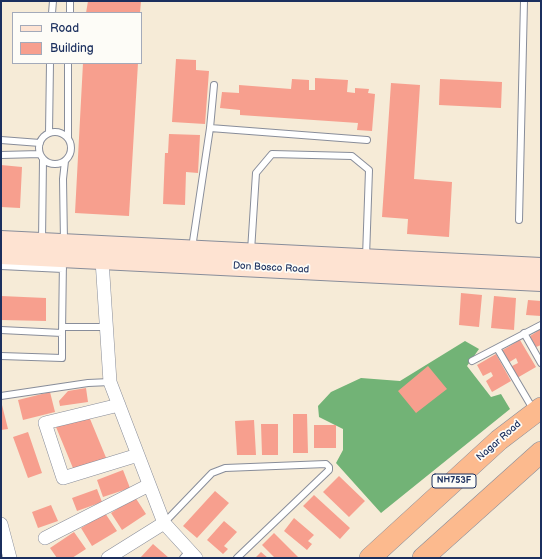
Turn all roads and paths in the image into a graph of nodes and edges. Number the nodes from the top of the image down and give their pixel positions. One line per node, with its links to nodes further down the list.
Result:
1 (53, 1): 4 (lane)
2 (70, 1): 5 (lane)
3 (524, 1): 18 (lane)
4 (52, 12)
5 (70, 12)
6 (50, 64): 10 (lane)
7 (68, 64): 11 (lane)
8 (214, 85): 9 (lane)
9 (210, 128): 13 (lane); 21 (lane)
10 (49, 133): 11 (lane); 14 (lane)
11 (68, 138): 17 (lane)
12 (1, 140): 14 (lane)
13 (367, 140)
14 (40, 143): 16 (lane)
15 (1, 155): 16 (lane)
16 (42, 157): 17 (lane); 20 (lane)
17 (65, 161): 24 (lane)
18 (519, 220)
19 (1, 240): 20 (main road, Don Bosco Road)
20 (42, 242): 24 (main road, Don Bosco Road)
21 (192, 249): 22 (main road, Don Bosco Road); 24 (main road, Don Bosco Road)
22 (251, 252): 25 (main road, Don Bosco Road); 25 (lane)
23 (1, 255): 24 (main road, Don Bosco Road)
24 (63, 257): 26 (main road, Don Bosco Road); 27 (lane); 33 (lane)
25 (366, 258): 28 (main road, Don Bosco Road)
26 (102, 260): 29 (main road, Don Bosco Road); 31 (street)
27 (1, 266)
28 (541, 267)
29 (541, 282)
30 (541, 325): 34 (lane)
31 (106, 327): 33 (lane); 39 (street)
32 (1, 330): 33 (lane)
33 (62, 330): 36 (lane)
34 (524, 333): 35 (lane); 38 (lane)
35 (497, 348): 37 (lane); 42 (lane)
36 (1, 356)
37 (472, 361)
38 (541, 363)
39 (110, 382): 40 (lane); 41 (street)
40 (1, 396)
41 (119, 405): 44 (street); 44 (street)
42 (538, 410): 53 (highway, Nagar Road / NH753F)
43 (541, 452): 54 (highway)
44 (138, 455): 45 (street)
45 (149, 485): 46 (street); 48 (street)
46 (164, 523): 49 (street); 51 (street); 52 (lane)
47 (1, 524): 50 (street)
48 (45, 538)
49 (189, 556)
50 (10, 558)
51 (108, 558)
52 (237, 558)
53 (370, 558)
54 (423, 558)

